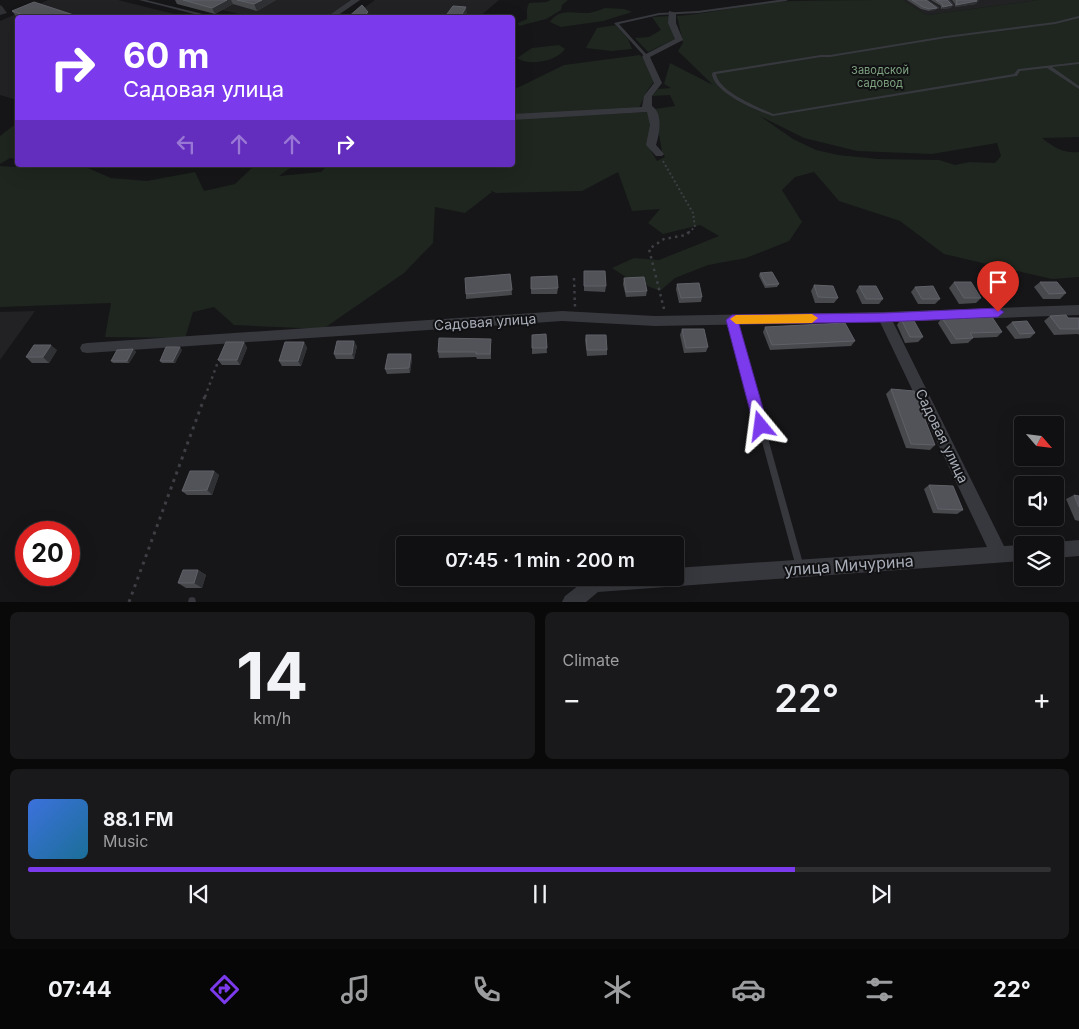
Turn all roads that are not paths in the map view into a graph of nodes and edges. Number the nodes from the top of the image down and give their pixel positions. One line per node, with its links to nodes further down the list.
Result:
1 (141, 0): 9 (lane)
2 (356, 0): 10 (street)
3 (786, 0): 8 (lane)
4 (926, 0): 7 (lane)
5 (948, 0): 6 (lane)
6 (952, 5)
7 (938, 8)
8 (672, 13): 12 (street); 12 (lane)
9 (204, 15)
10 (333, 15)
11 (1079, 17): 14 (lane)
12 (646, 56): 16 (street)
13 (1079, 63): 14 (lane)
14 (1047, 66): 15 (lane)
15 (1079, 88)
16 (651, 109): 17 (street); 18 (street)
17 (515, 117)
18 (659, 154)
19 (1079, 310): 20 (street, Садовая улица)
20 (884, 317): 21 (street, Садовая улица); 26 (street, Садовая улица)
21 (732, 320): 22 (street, Садовая улица); 27 (lane)
22 (87, 348)
23 (1079, 548): 24 (street)
24 (1064, 549)
25 (1014, 554): 26 (street, улица Мичурина)
26 (1000, 555): 27 (street, улица Мичурина)
27 (800, 569): 28 (street, улица Мичурина)
28 (684, 576)
29 (591, 586): 30 (street)
30 (571, 602)

